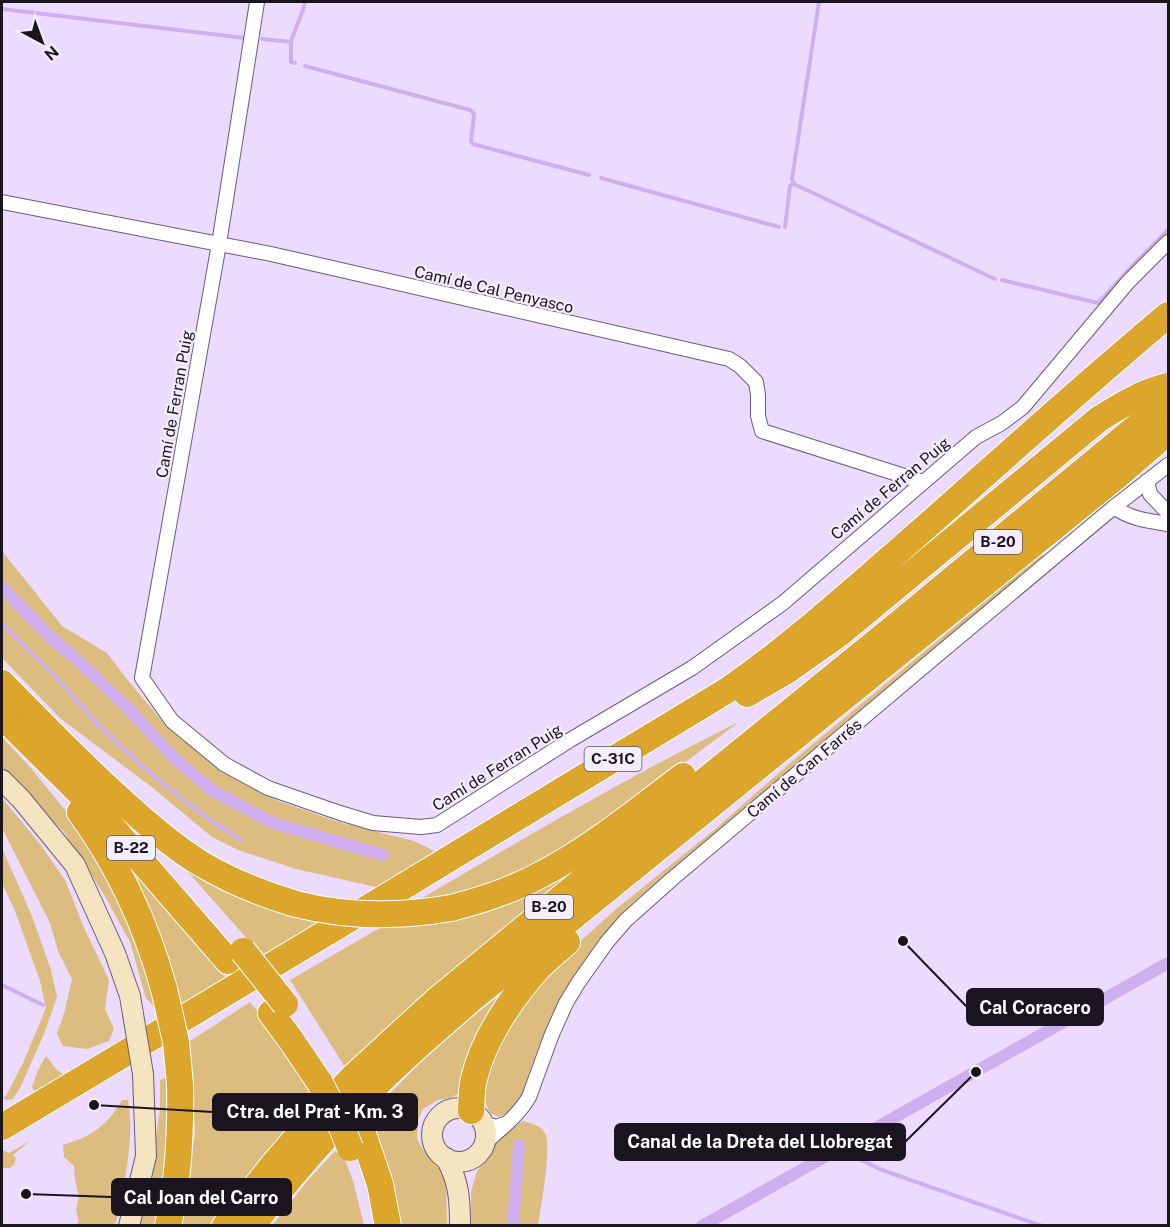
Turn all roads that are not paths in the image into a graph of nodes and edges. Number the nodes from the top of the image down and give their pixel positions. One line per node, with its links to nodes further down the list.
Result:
1 (257, 2): 4 (street, Camí de Ferran Puig)
2 (2, 202): 4 (street, Camí de Cal Penyasco)
3 (1168, 242): 14 (street, Camí de Ferran Puig)
4 (219, 244): 14 (street, Camí de Cal Penyasco); 14 (street, Camí de Ferran Puig)
5 (1168, 300): 20 (highway)
6 (1168, 315): 20 (highway, C-31C)
7 (1168, 332): 20 (highway, C-31C)
8 (1166, 391): 18 (highway, B-20); 20 (highway)
9 (1168, 432): 12 (highway, B-20)
10 (1168, 441): 12 (highway)
11 (1168, 465): 13 (street, Camí de Can Farrés)
12 (1117, 476): 25 (highway, B-20)
13 (1147, 481): 15 (street, Camí de Can Farrés); 16 (street)
14 (923, 482)
15 (1114, 507): 17 (street); 28 (street, Camí de Can Farrés)
16 (1168, 513)
17 (1168, 524)
18 (903, 620): 23 (highway, bridge); 37 (highway, B-20)
19 (2, 683): 23 (highway, B-22)
20 (735, 693): 29 (highway, C-31C); 31 (highway, C-31C)
21 (2, 716): 22 (highway, B-22)
22 (27, 742): 26 (highway, B-22); 36 (highway, bridge)
23 (84, 767): 26 (highway, B-22)
24 (2, 780): 35 (main road, bridge)
25 (736, 784): 27 (highway); 38 (highway, B-20)
26 (235, 956): 30 (highway, B-22, bridge)
27 (477, 1117): 28 (street); 32 (main road); 33 (main road)
28 (506, 1124): 32 (street, Camí de Can Farrés)
29 (2, 1127)
30 (356, 1141): 39 (highway, B-22); 40 (highway, B-22)
31 (2, 1142)
32 (479, 1151): 33 (main road); 34 (main road)
33 (446, 1158): 34 (main road)
34 (460, 1199): 41 (main road)
35 (129, 1226)
36 (168, 1226)
37 (225, 1226)
38 (252, 1226)
39 (371, 1226)
40 (388, 1226)
41 (460, 1226)

